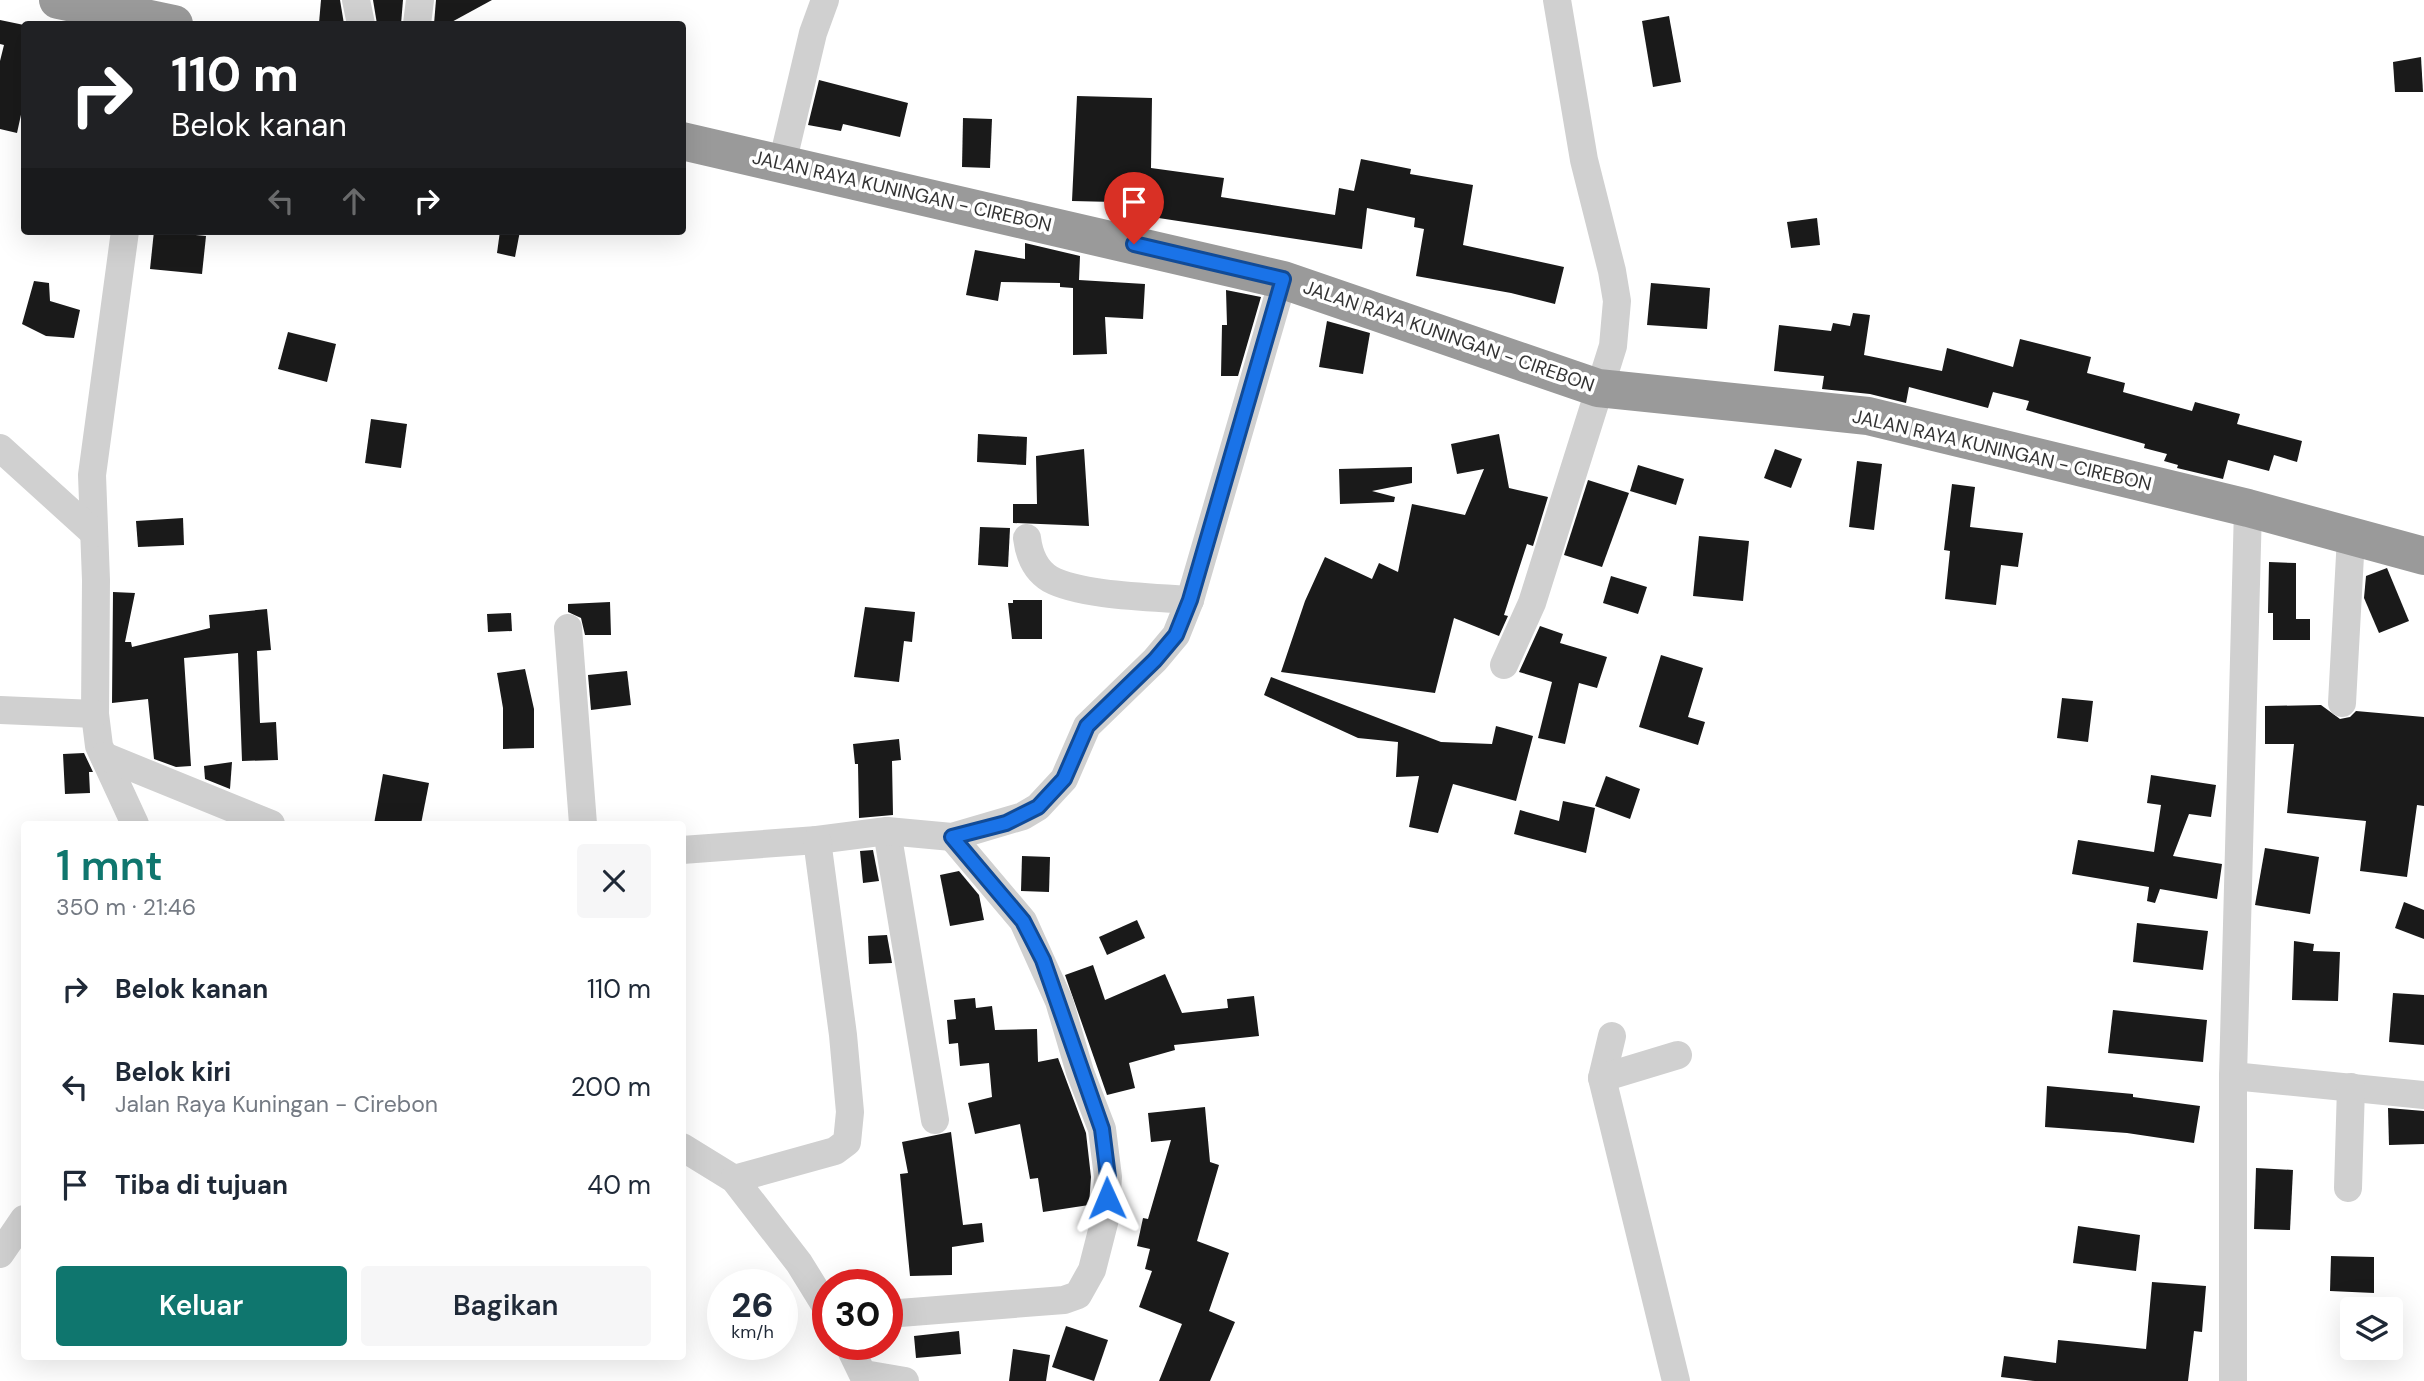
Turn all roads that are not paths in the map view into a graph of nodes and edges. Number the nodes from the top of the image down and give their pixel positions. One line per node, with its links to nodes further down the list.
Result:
1 (58, 0): 6 (highway)
2 (356, 0): 7 (street)
3 (420, 0): 8 (street)
4 (825, 0): 10 (street)
5 (1557, 0): 13 (street)
6 (157, 17)
7 (360, 21)
8 (417, 21)
9 (686, 142): 10 (highway, JALAN RAYA KUNINGAN - CIREBON)
10 (782, 164): 12 (highway, JALAN RAYA KUNINGAN - CIREBON)
11 (124, 235): 16 (street)
12 (1283, 279): 13 (highway, JALAN RAYA KUNINGAN - CIREBON); 20 (street)
13 (1598, 388): 15 (highway, JALAN RAYA KUNINGAN - CIREBON); 22 (street)
14 (0, 448): 16 (street)
15 (2248, 508): 17 (highway, JALAN RAYA KUNINGAN - CIREBON); 36 (street)
16 (94, 533): 25 (street)
17 (2351, 537): 19 (highway, JALAN RAYA KUNINGAN - CIREBON); 23 (street)
18 (1027, 538): 20 (street)
19 (2424, 556)
20 (1190, 600): 31 (street)
21 (568, 628): 27 (street)
22 (1504, 665)
23 (2342, 703)
24 (0, 710): 25 (street)
25 (95, 714): 26 (street)
26 (104, 755): 28 (street); 29 (street)
27 (582, 820)
28 (134, 821)
29 (264, 821)
30 (887, 831): 31 (street); 32 (street); 40 (street)
31 (952, 837): 47 (street)
32 (817, 840): 33 (street); 42 (street)
33 (686, 850)
34 (1612, 1036): 37 (street)
35 (1678, 1055): 37 (street)
36 (2234, 1076): 38 (street); 52 (street)
37 (1602, 1077): 51 (street)
38 (2351, 1087): 39 (street); 43 (street)
39 (2424, 1095)
40 (935, 1120)
41 (686, 1149): 42 (street)
42 (734, 1179): 46 (street)
43 (2348, 1188)
44 (21, 1223): 45 (street)
45 (0, 1254)
46 (812, 1284)
47 (903, 1313)
48 (856, 1360): 49 (street)
49 (865, 1378): 50 (street)
50 (905, 1381)
51 (1676, 1381)
52 (2233, 1381)

